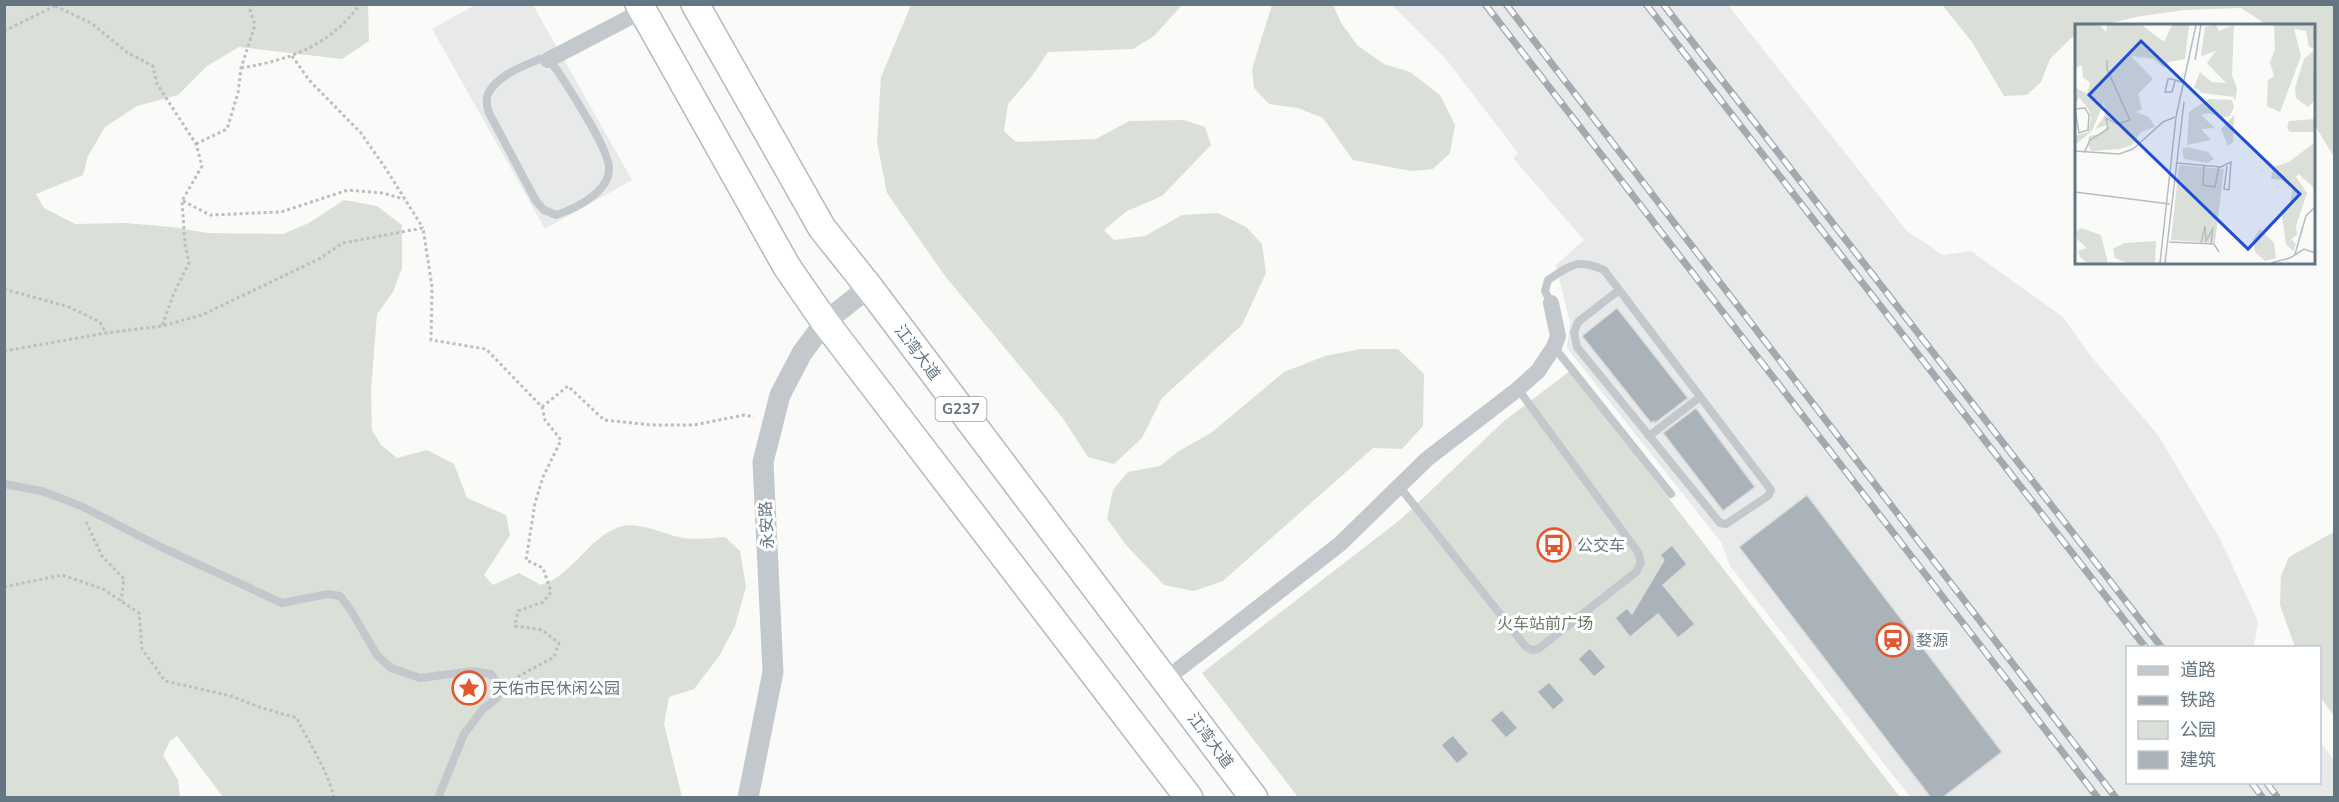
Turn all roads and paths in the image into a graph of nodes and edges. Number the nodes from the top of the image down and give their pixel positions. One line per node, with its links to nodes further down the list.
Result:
1 (248, 4): 9 (path)
2 (360, 4): 7 (path)
3 (695, 4): 14 (highway, 江湾大道 / G237)
4 (57, 5): 6 (path); 10 (path)
5 (640, 8): 8 (street); 18 (highway)
6 (4, 31)
7 (292, 56): 9 (path); 11 (path)
8 (548, 60): 8 (lane)
9 (241, 68): 10 (path)
10 (196, 144): 12 (path)
11 (404, 199): 12 (path); 13 (path)
12 (182, 201): 19 (path)
13 (423, 228): 19 (path); 25 (path)
14 (869, 287): 18 (street, 永安路); 34 (highway, 江湾大道 / G237)
15 (4, 289): 20 (path)
16 (1619, 290): 17 (lane); 24 (lane); 27 (lane)
17 (1551, 303): 21 (street)
18 (825, 322): 26 (street, 永安路); 39 (highway)
19 (162, 326): 20 (path)
20 (106, 333): 22 (path)
21 (1554, 347): 23 (street); 30 (lane)
22 (4, 351)
23 (1518, 389): 29 (street); 29 (lane)
24 (1700, 397): 27 (lane); 27 (lane)
25 (542, 407): 26 (path); 35 (path)
26 (773, 423): 38 (street, 永安路)
27 (1649, 436)
28 (4, 484): 31 (lane)
29 (1399, 486): 34 (street)
30 (1671, 494)
31 (81, 506): 33 (path); 35 (lane)
32 (4, 587): 33 (path)
33 (121, 602): 36 (path)
34 (1166, 679): 40 (highway, 江湾大道 / G237)
35 (500, 688): 37 (lane)
36 (334, 798)
37 (438, 798)
38 (748, 798)
39 (1189, 798)
40 (1254, 798)

